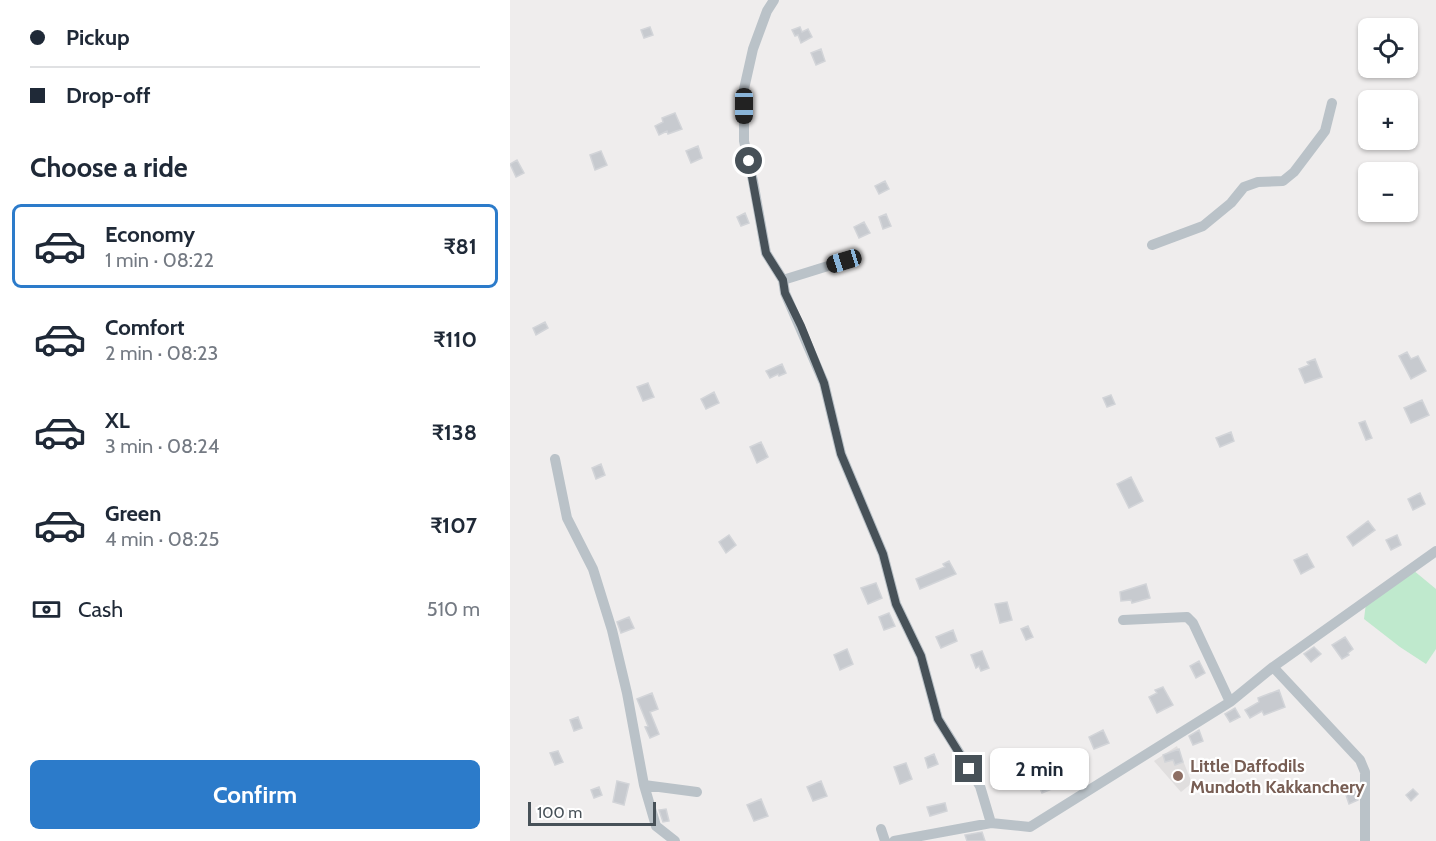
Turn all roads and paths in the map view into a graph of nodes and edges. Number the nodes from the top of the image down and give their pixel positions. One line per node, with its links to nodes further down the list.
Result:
1 (774, 0): 5 (street)
2 (1332, 103): 3 (street)
3 (1152, 245)
4 (844, 261): 5 (street)
5 (783, 280): 13 (street)
6 (555, 459): 11 (street)
7 (1436, 551): 9 (street)
8 (1123, 620): 10 (street)
9 (1273, 667): 10 (street); 18 (street)
10 (1230, 702): 13 (street)
11 (644, 785): 12 (street); 15 (street)
12 (697, 792)
13 (991, 823): 17 (street)
14 (881, 830): 16 (street)
15 (675, 841)
16 (885, 841)
17 (894, 841)
18 (1365, 841)

